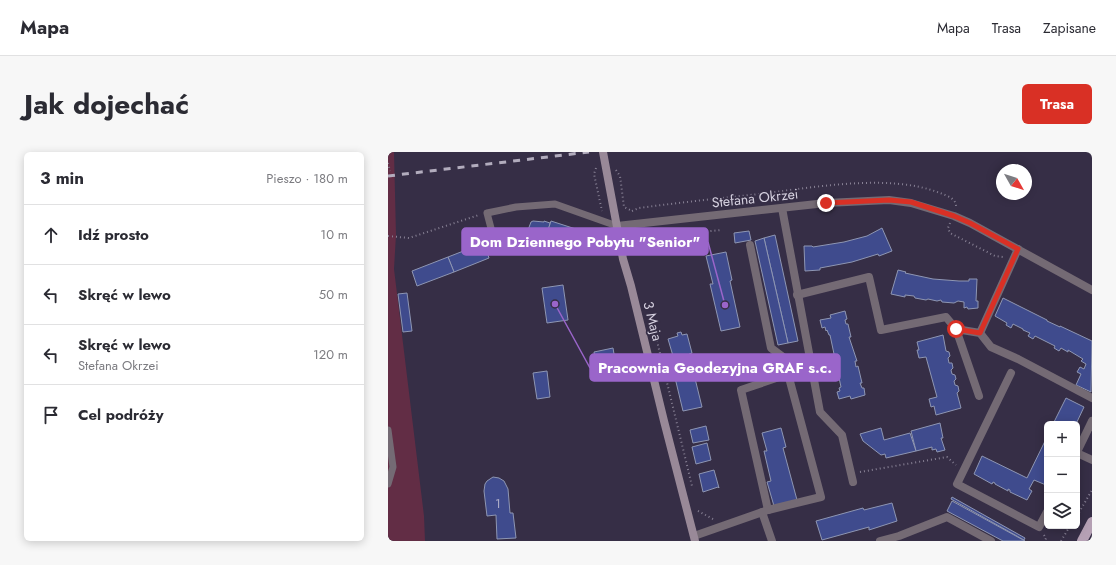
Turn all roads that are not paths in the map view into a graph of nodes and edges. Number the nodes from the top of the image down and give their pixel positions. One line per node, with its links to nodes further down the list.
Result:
1 (602, 152): 3 (street, 3 Maja)
2 (782, 208): 3 (street, Stefana Okrzei); 6 (street, Stefana Okrzei); 8 (street)
3 (617, 226): 4 (lane); 26 (street, 3 Maja)
4 (492, 232)
5 (750, 245): 13 (street)
6 (1018, 249): 7 (street, Stefana Okrzei); 10 (street)
7 (1092, 290)
8 (797, 295): 9 (street); 11 (street)
9 (956, 329): 10 (street); 14 (street)
10 (980, 333): 15 (street)
11 (811, 363): 13 (street); 21 (street)
12 (1011, 373): 24 (street)
13 (788, 374): 23 (street); 23 (street)
14 (979, 396)
15 (1092, 398)
16 (1092, 421): 18 (street)
17 (388, 430): 22 (lane)
18 (1080, 446)
19 (1080, 454): 20 (street)
20 (1092, 460)
21 (854, 482)
22 (388, 484)
23 (765, 511): 26 (street); 27 (street)
24 (1044, 518)
25 (1092, 522): 30 (main road)
26 (695, 538)
27 (772, 541)
28 (882, 541): 29 (street)
29 (991, 541)
30 (1082, 541)

